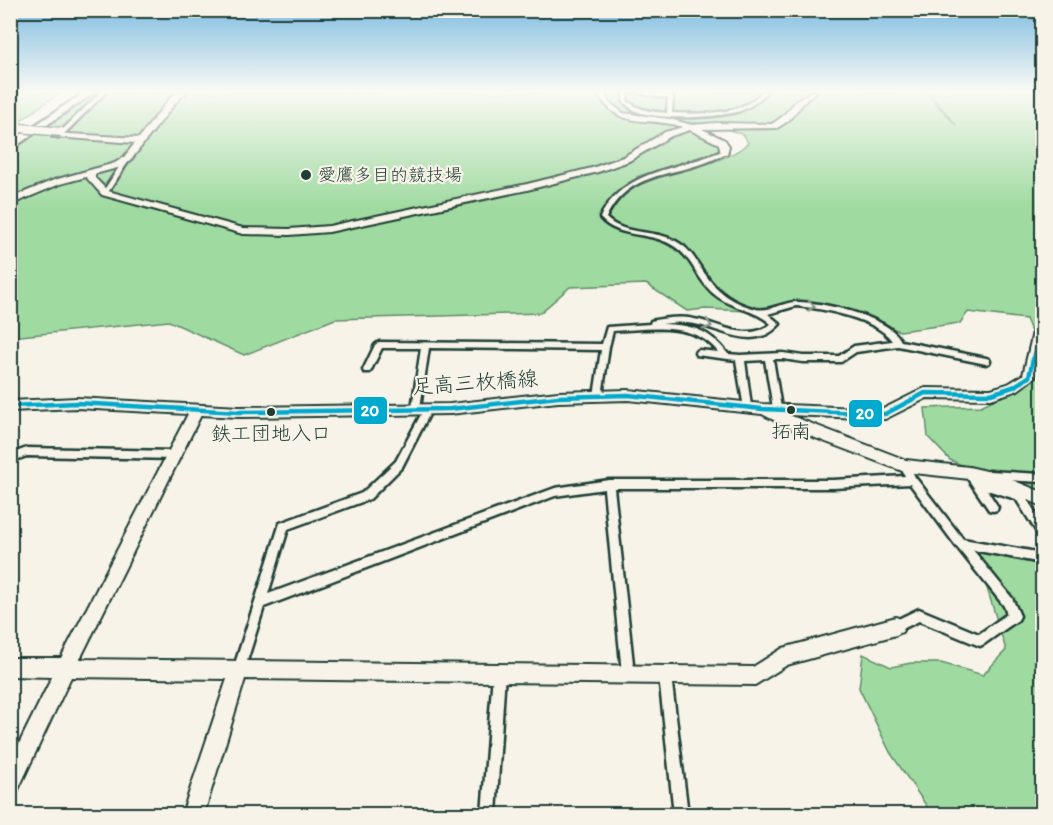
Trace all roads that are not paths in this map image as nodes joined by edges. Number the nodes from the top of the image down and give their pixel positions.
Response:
1 (25, 130) edge
2 (34, 130) edge
3 (63, 130) edge
4 (148, 130) edge
5 (682, 130) edge
6 (696, 130) edge
7 (59, 134) junction
8 (141, 139) junction
9 (10, 147) edge
10 (723, 152) joint
11 (127, 159) junction
12 (91, 174) junction
13 (105, 193) junction
14 (10, 202) edge
15 (754, 313) junction
16 (1042, 326) edge
17 (652, 327) junction
18 (898, 343) junction
19 (425, 345) junction
20 (605, 347) junction
21 (699, 353) dead end
22 (725, 356) junction
23 (740, 358) junction
24 (769, 358) junction
25 (986, 361) dead end
26 (367, 370) dead end
27 (598, 396) junction
28 (10, 406) edge
29 (747, 406) junction
30 (770, 408) junction
31 (422, 409) junction
32 (196, 411) junction
33 (175, 455) junction
34 (10, 458) edge
35 (905, 466) junction
36 (972, 478) junction
37 (1042, 478) edge
38 (912, 480) junction
39 (609, 484) junction
40 (1042, 499) edge
41 (993, 507) dead end
42 (1042, 531) edge
43 (960, 543) junction
44 (1042, 558) edge
45 (259, 603) junction
46 (896, 626) joint
47 (10, 667) edge
48 (66, 668) junction
49 (239, 670) junction
50 (499, 673) junction
51 (628, 673) junction
52 (665, 676) junction
53 (10, 785) edge
54 (193, 814) edge
55 (489, 814) edge
56 (681, 814) edge

1 - 7 street, bridge
2 - 9 highway
3 - 7 street
4 - 8 street
5 - 13 street
6 - 10 street
7 - 8 street
8 - 11 street
10 - 15 street
11 - 12 street
11 - 13 street
12 - 13 street
12 - 14 street
17 -> 15 street
15 -> 18 street
16 - 30 street
17 - 20 street
17 - 22 street
18 - 24 street
18 - 25 street
19 - 20 street
19 - 26 street
19 - 31 street
20 - 27 street
21 - 22 street
22 - 23 street
23 - 24 street
23 - 29 street
24 - 30 street
27 - 29 street, 足高三枚橋線
27 - 31 street, 足高三枚橋線
28 - 32 street, 足高三枚橋線
29 - 30 street, 足高三枚橋線
30 - 35 street
31 - 32 street, 足高三枚橋線
31 - 45 street
32 - 33 street
33 - 34 street
33 - 48 street
35 - 36 street
35 - 38 street
36 - 37 street
36 - 40 street
36 - 41 street
36 - 42 street
38 - 39 street
38 - 43 street
39 - 45 street
39 - 51 street
43 - 44 street
43 - 46 street
45 - 49 street
46 - 52 street
47 - 48 street
48 - 49 street
48 - 53 street
49 - 50 street
49 - 54 street
50 - 51 street
50 - 55 street
51 - 52 street
52 - 56 street

